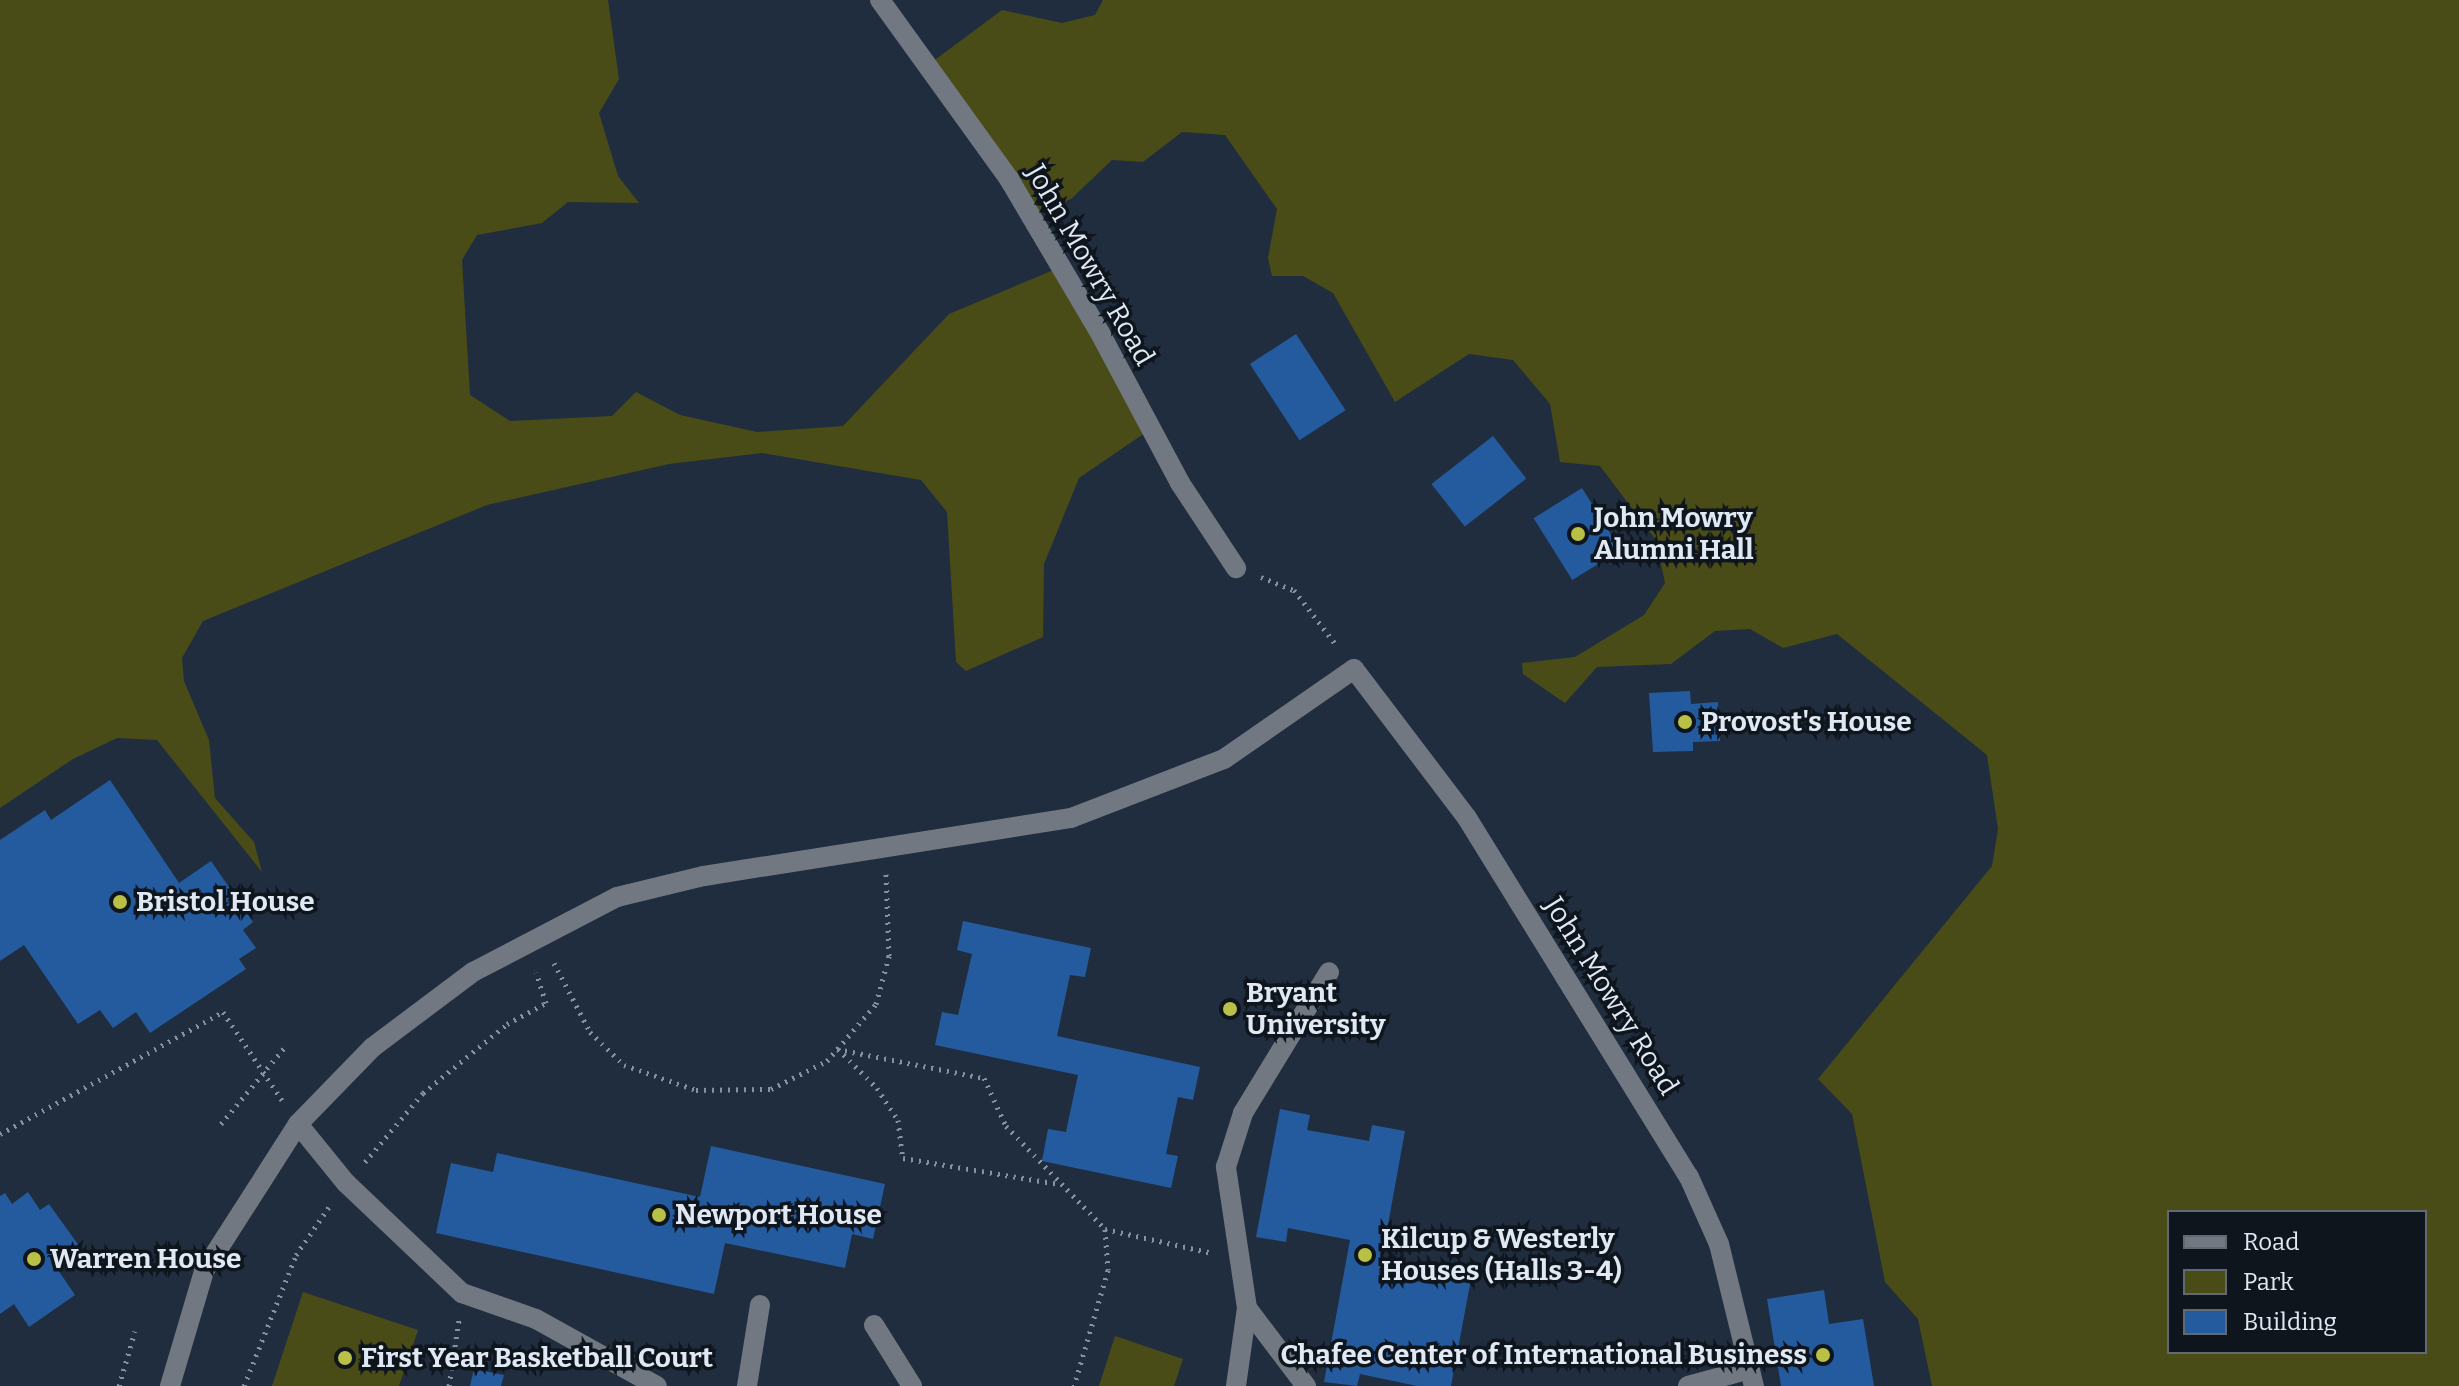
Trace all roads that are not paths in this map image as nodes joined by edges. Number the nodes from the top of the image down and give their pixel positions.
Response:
1 (880, 0) edge
2 (1236, 568) road end
3 (1329, 972) dead end
4 (298, 1124) junction
5 (760, 1305) dead end
6 (1247, 1308) junction
7 (874, 1325) dead end
8 (1752, 1377) edge
9 (170, 1386) edge
10 (657, 1386) edge
11 (747, 1386) edge
12 (912, 1386) edge
13 (1236, 1386) edge
14 (1306, 1386) edge
15 (1688, 1386) edge

1 - 2 street, John Mowry Road
3 - 6 street
4 - 8 street, John Mowry Road
4 - 9 street
4 - 10 street
5 - 11 street
6 - 13 street
6 - 14 street
7 - 12 street
8 - 15 street

